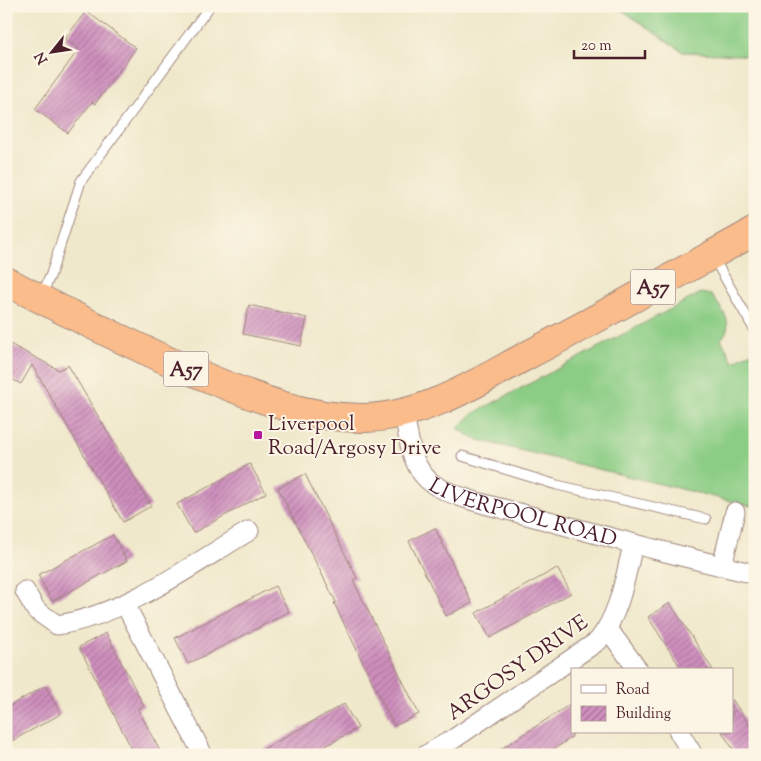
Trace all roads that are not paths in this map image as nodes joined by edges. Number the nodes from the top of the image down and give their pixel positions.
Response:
1 (210, 6) edge
2 (755, 231) edge
3 (711, 255) junction
4 (6, 281) edge
5 (40, 299) junction
6 (755, 330) edge
7 (404, 413) junction
8 (462, 456) dead end
9 (734, 512) dead end
10 (706, 519) dead end
11 (249, 531) dead end
12 (633, 544) junction
13 (722, 566) junction
14 (755, 574) edge
15 (25, 592) dead end
16 (125, 604) junction
17 (608, 629) junction
18 (637, 668) edge
19 (680, 734) edge
20 (203, 755) edge
21 (426, 755) edge
22 (693, 755) edge

1 - 5 lane
2 - 3 highway, A57
3 - 6 lane
3 - 7 highway, A57
4 - 5 highway, A57
5 - 7 highway, A57
7 - 12 street, LIVERPOOL ROAD
8 - 10 lane, LIVERPOOL ROAD
9 - 13 street
11 - 16 street
12 - 13 street, LIVERPOOL ROAD
12 - 17 street, ARGOSY DRIVE
13 - 14 street, LIVERPOOL ROAD
15 - 16 street
16 - 20 street
17 - 18 street
17 - 21 street, ARGOSY DRIVE
19 - 22 street

